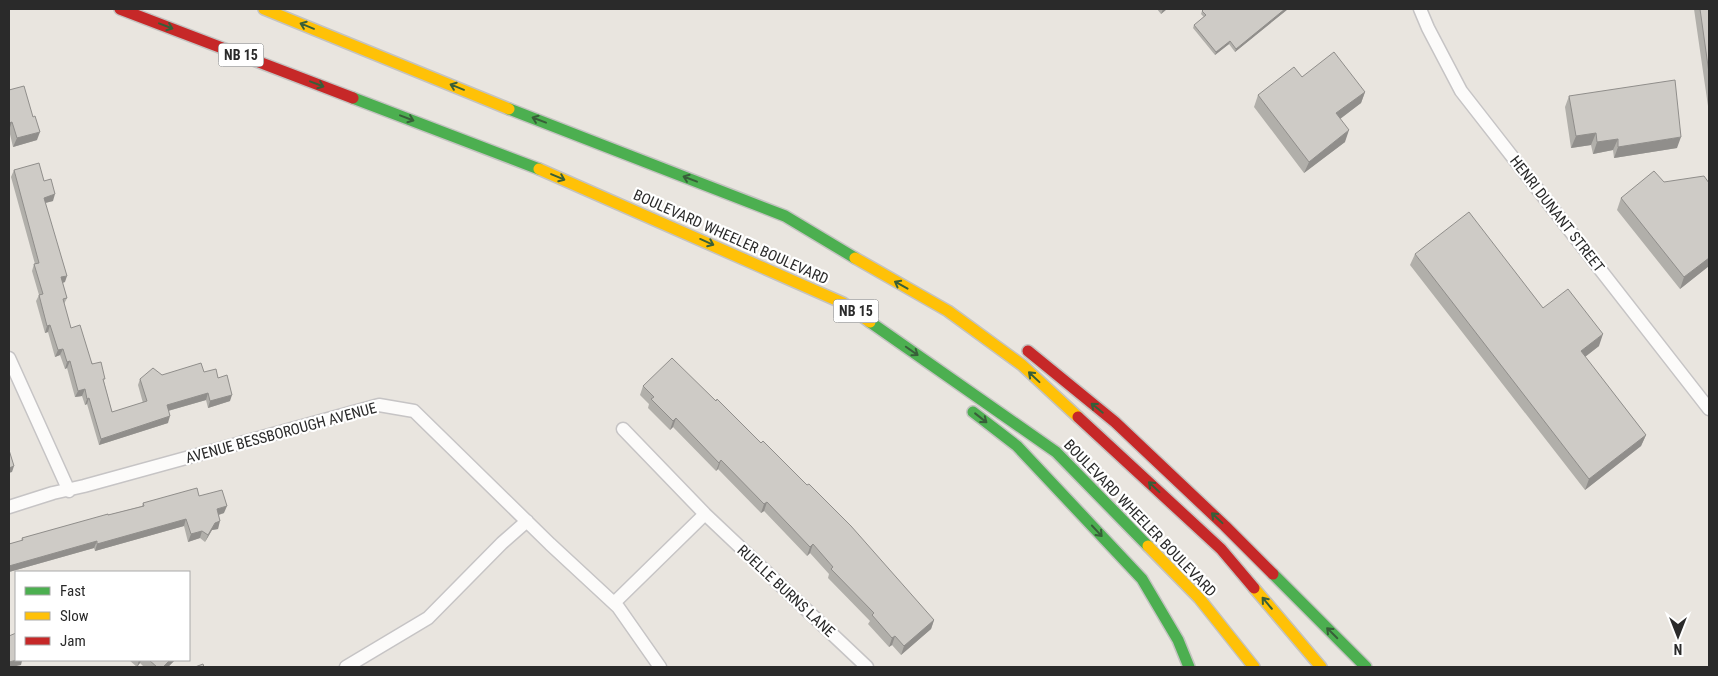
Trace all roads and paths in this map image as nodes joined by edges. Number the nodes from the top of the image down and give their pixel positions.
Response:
1 (120, 9) edge
2 (264, 9) edge
3 (1420, 9) edge
4 (785, 216) junction
5 (875, 256) dead end
6 (785, 277) junction
7 (1022, 347) dead end
8 (9, 358) edge
9 (923, 373) dead end
10 (962, 403) dead end
11 (1709, 409) edge
12 (623, 429) dead end
13 (69, 490) junction
14 (9, 507) edge
15 (705, 514) junction
16 (527, 521) junction
17 (614, 603) junction
18 (346, 667) edge
19 (660, 667) edge
20 (867, 667) edge
21 (1189, 667) edge
22 (1254, 667) edge
23 (1321, 667) edge
24 (1366, 667) edge

1 -> 6 highway, BOULEVARD WHEELER BOULEVARD / NB 15
4 -> 2 highway, BOULEVARD WHEELER BOULEVARD
3 - 11 street, HENRI DUNANT STREET
4 - 5 highway
23 -> 4 highway, BOULEVARD WHEELER BOULEVARD
6 - 9 highway
6 -> 22 highway, BOULEVARD WHEELER BOULEVARD / NB 15
24 -> 7 highway
8 - 13 street
10 -> 21 highway
12 - 15 street, RUELLE BURNS LANE
13 - 14 street, AVENUE BESSBOROUGH AVENUE
13 - 16 street, AVENUE BESSBOROUGH AVENUE
15 - 17 street
15 - 20 street, RUELLE BURNS LANE
16 - 17 street, AVENUE BESSBOROUGH AVENUE
16 - 18 street
17 - 19 street, AVENUE BESSBOROUGH AVENUE

